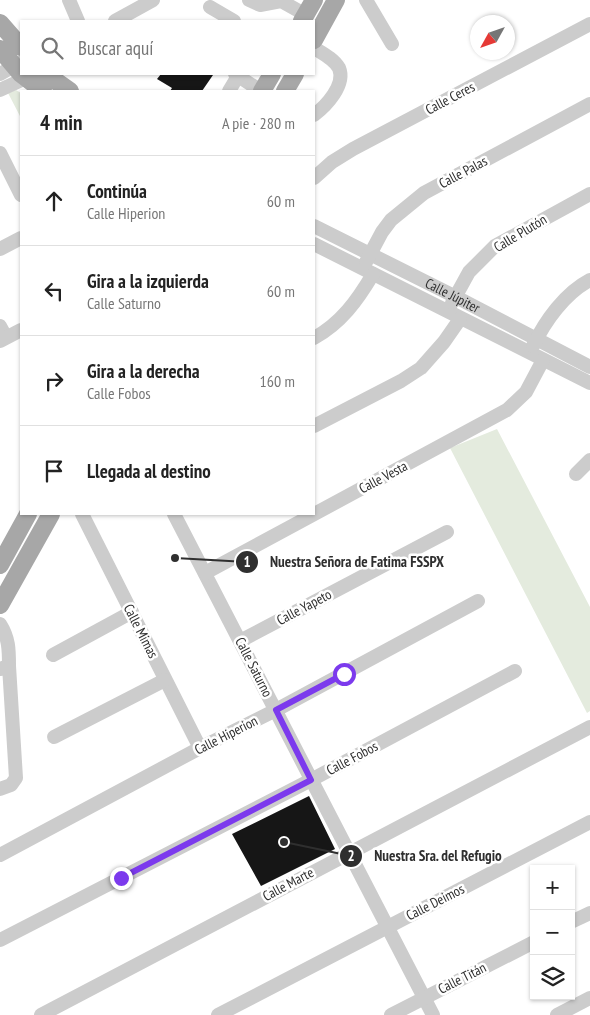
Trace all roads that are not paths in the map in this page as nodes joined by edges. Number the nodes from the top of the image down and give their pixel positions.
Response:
1 (69, 0) edge
2 (153, 0) edge
3 (249, 0) edge
4 (336, 0) edge
5 (366, 0) edge
6 (210, 7) dead end
7 (308, 12) edge
8 (78, 20) edge
9 (117, 20) edge
10 (232, 20) edge
11 (0, 23) edge
12 (590, 24) edge
13 (315, 38) edge
14 (392, 44) dead end
15 (20, 46) edge
16 (0, 49) edge
17 (315, 49) edge
18 (19, 71) edge
19 (24, 75) edge
20 (47, 75) edge
21 (69, 75) edge
22 (237, 75) edge
23 (271, 75) edge
24 (294, 75) edge
25 (0, 90) edge
26 (42, 90) edge
27 (70, 90) edge
28 (71, 90) edge
29 (230, 90) edge
30 (260, 90) edge
31 (262, 90) edge
32 (286, 90) edge
33 (590, 104) edge
34 (315, 114) edge
35 (0, 153) edge
36 (315, 177) edge
37 (20, 193) edge
38 (590, 194) edge
39 (315, 226) edge
40 (20, 238) edge
41 (315, 245) edge
42 (0, 248) edge
43 (370, 254) junction
44 (367, 272) junction
45 (590, 280) edge
46 (456, 296) junction
47 (453, 315) junction
48 (20, 330) edge
49 (2, 335) edge
50 (315, 337) edge
51 (536, 339) junction
52 (529, 353) junction
53 (543, 360) junction
54 (590, 367) edge
55 (590, 384) edge
56 (315, 425) edge
57 (590, 460) edge
58 (576, 474) dead end
59 (315, 514) edge
60 (27, 515) edge
61 (50, 515) edge
62 (83, 515) edge
63 (175, 515) edge
64 (314, 515) edge
65 (447, 532) dead end
66 (0, 564) edge
67 (205, 574) junction
68 (478, 601) dead end
69 (0, 605) edge
70 (132, 612) junction
71 (0, 624) edge
72 (240, 641) junction
73 (53, 655) dead end
74 (4, 668) edge
75 (515, 671) dead end
76 (165, 680) junction
77 (276, 710) junction
78 (590, 727) edge
79 (54, 738) dead end
80 (200, 748) junction
81 (311, 780) junction
82 (0, 789) edge
83 (590, 822) edge
84 (349, 853) junction
85 (0, 855) edge
86 (590, 913) edge
87 (575, 920) edge
88 (387, 927) junction
89 (0, 940) edge
90 (530, 944) edge
91 (424, 998) junction
92 (590, 998) edge
93 (41, 1015) edge
94 (218, 1015) edge
95 (391, 1015) edge
96 (433, 1015) edge
97 (557, 1015) edge

1 - 8 street
2 - 9 street
3 - 7 street
4 - 13 main road
5 - 14 street
6 - 10 street
11 - 15 main road
12 - 36 street, Calle Ceres
16 - 18 main road
17 - 34 street
18 - 25 street
19 - 26 main road
20 - 27 main road
21 - 28 main road
22 - 29 street
22 - 30 street
23 - 31 main road
24 - 32 main road
33 - 43 street, Calle Palas
35 - 37 street
38 - 46 street, Calle Plutón
39 - 43 street, Calle Júpiter
40 - 42 street
41 - 44 street, Calle Júpiter
43 - 44 street, Calle Palas
43 - 46 street, Calle Júpiter
44 - 47 street, Calle Júpiter
44 - 50 street, Calle Palas
45 - 51 street
46 - 47 street, Calle Plutón
46 - 51 street, Calle Júpiter
47 - 52 street, Calle Júpiter
47 - 56 street, Calle Plutón
48 - 49 street
51 - 52 street
51 - 54 street, Calle Júpiter
52 - 53 street, Calle Júpiter
53 - 55 street, Calle Júpiter
53 - 59 street, Calle Vesta
57 - 58 street
60 - 66 main road
61 - 69 main road
62 - 70 street, Calle Mimas
63 - 67 street, Calle Saturno
64 - 67 street, Calle Vesta
65 - 72 street, Calle Yapeto
67 - 72 street, Calle Saturno
68 - 77 street, Calle Hiperion
70 - 73 street
70 - 76 street, Calle Mimas
71 - 74 street
72 - 77 street, Calle Saturno
74 - 82 street
75 - 81 street, Calle Fobos
76 - 79 street
76 - 80 street, Calle Mimas
77 - 80 street, Calle Hiperion
77 - 81 street, Calle Saturno
78 - 84 street, Calle Marte
80 - 85 street, Calle Hiperion
81 - 84 street, Calle Saturno
81 - 89 street, Calle Fobos
83 - 88 street, Calle Deimos
84 - 88 street, Calle Saturno
84 - 93 street, Calle Marte
86 - 87 street
88 - 91 street, Calle Saturno
88 - 94 street
90 - 91 street, Calle Titán
91 - 95 street, Calle Titán
91 - 96 street, Calle Saturno
92 - 97 street

